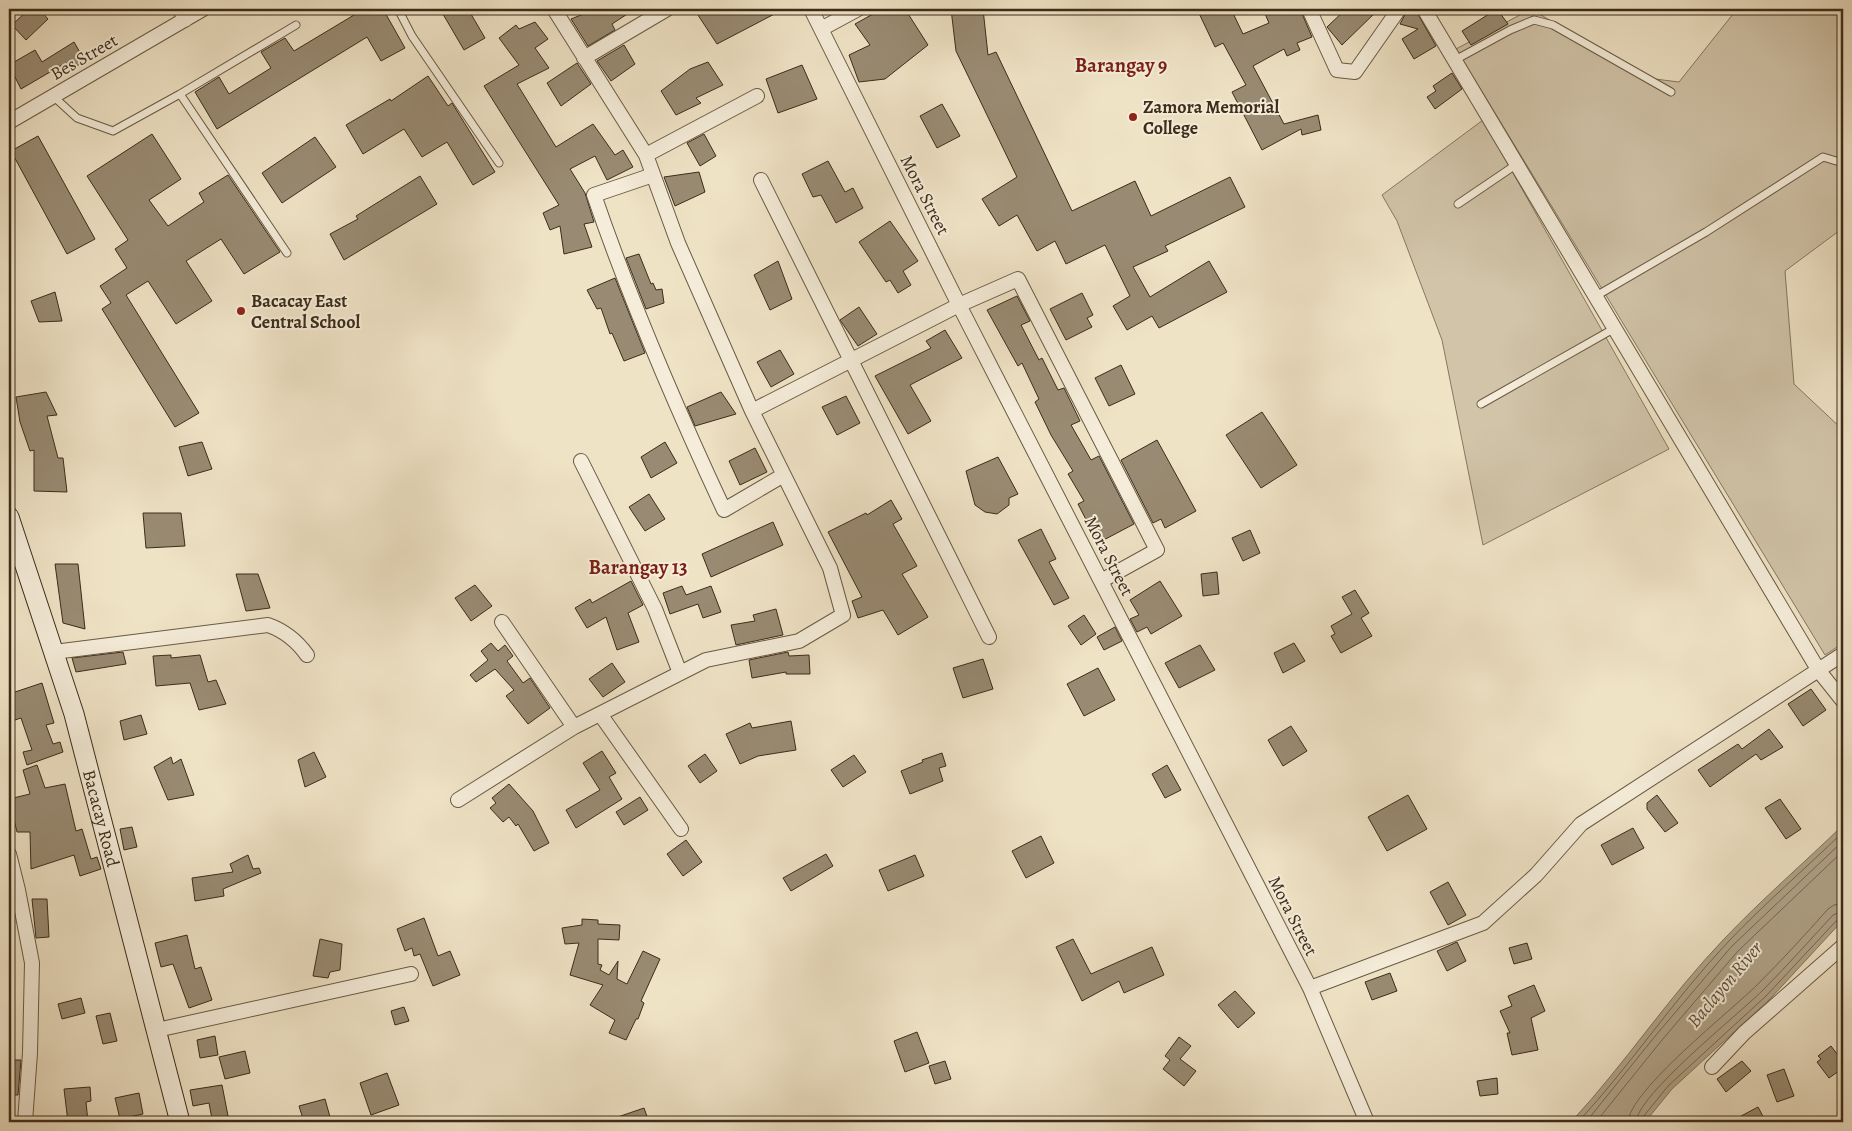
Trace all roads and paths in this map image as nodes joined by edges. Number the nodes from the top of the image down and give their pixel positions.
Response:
1 (203, 9) edge
2 (398, 9) edge
3 (554, 9) edge
4 (667, 9) edge
5 (811, 9) edge
6 (858, 9) edge
7 (1309, 9) edge
8 (1399, 9) edge
9 (1424, 9) edge
10 (183, 14) edge
11 (296, 25) dead end
12 (821, 29) junction
13 (584, 58) junction
14 (1455, 60) junction
15 (1671, 92) dead end
16 (180, 94) junction
17 (54, 96) junction
18 (756, 96) dead end
19 (9, 122) edge
20 (646, 155) junction
21 (499, 163) dead end
22 (1843, 163) edge
23 (1517, 164) junction
24 (653, 175) junction
25 (761, 180) dead end
26 (1458, 204) dead end
27 (287, 253) dead end
28 (1596, 296) junction
29 (959, 305) junction
30 (1615, 328) junction
31 (850, 359) junction
32 (1480, 404) dead end
33 (752, 411) junction
34 (581, 461) dead end
35 (782, 476) junction
36 (9, 517) edge
37 (1101, 581) junction
38 (502, 622) dead end
39 (989, 637) dead end
40 (54, 652) junction
41 (1843, 654) edge
42 (307, 655) dead end
43 (1819, 671) junction
44 (680, 673) junction
45 (1843, 701) edge
46 (600, 714) junction
47 (574, 726) junction
48 (458, 800) dead end
49 (681, 829) dead end
50 (9, 854) edge
51 (1843, 946) edge
52 (411, 974) dead end
53 (1310, 988) junction
54 (157, 1030) junction
55 (1712, 1067) dead end
56 (25, 1122) edge
57 (180, 1122) edge
58 (1367, 1122) edge

1 - 10 street, Bes Street
2 - 21 lane
3 - 13 street
4 - 13 street
5 - 12 street, Mora Street
6 - 12 street
7 - 8 street
9 - 14 street
10 - 17 street, Bes Street
11 - 16 lane
12 - 29 street, Mora Street
13 - 20 street
14 - 15 lane
14 - 23 street
16 - 17 lane
16 - 27 lane
17 - 19 street, Bes Street
18 - 20 street
20 - 24 street
22 - 28 lane
23 - 26 lane
23 - 28 street
24 - 33 street
24 - 35 street
25 - 31 street
28 - 30 street
29 - 31 street
29 - 37 street, Mora Street
29 - 37 street
30 - 32 lane
30 - 43 street
31 - 33 street
31 - 39 street
33 - 35 street
34 - 44 street
35 - 44 street
36 - 40 main road, Bacacay Road
37 - 53 street, Mora Street
38 - 47 street
40 - 42 street
40 - 54 main road, Bacacay Road
41 - 43 street
43 - 45 street
43 - 53 street
44 - 46 street
46 - 47 street
46 - 49 street
47 - 48 street
50 - 56 street
51 - 55 street
52 - 54 street
53 - 58 street, Mora Street
54 - 57 main road, Bacacay Road

